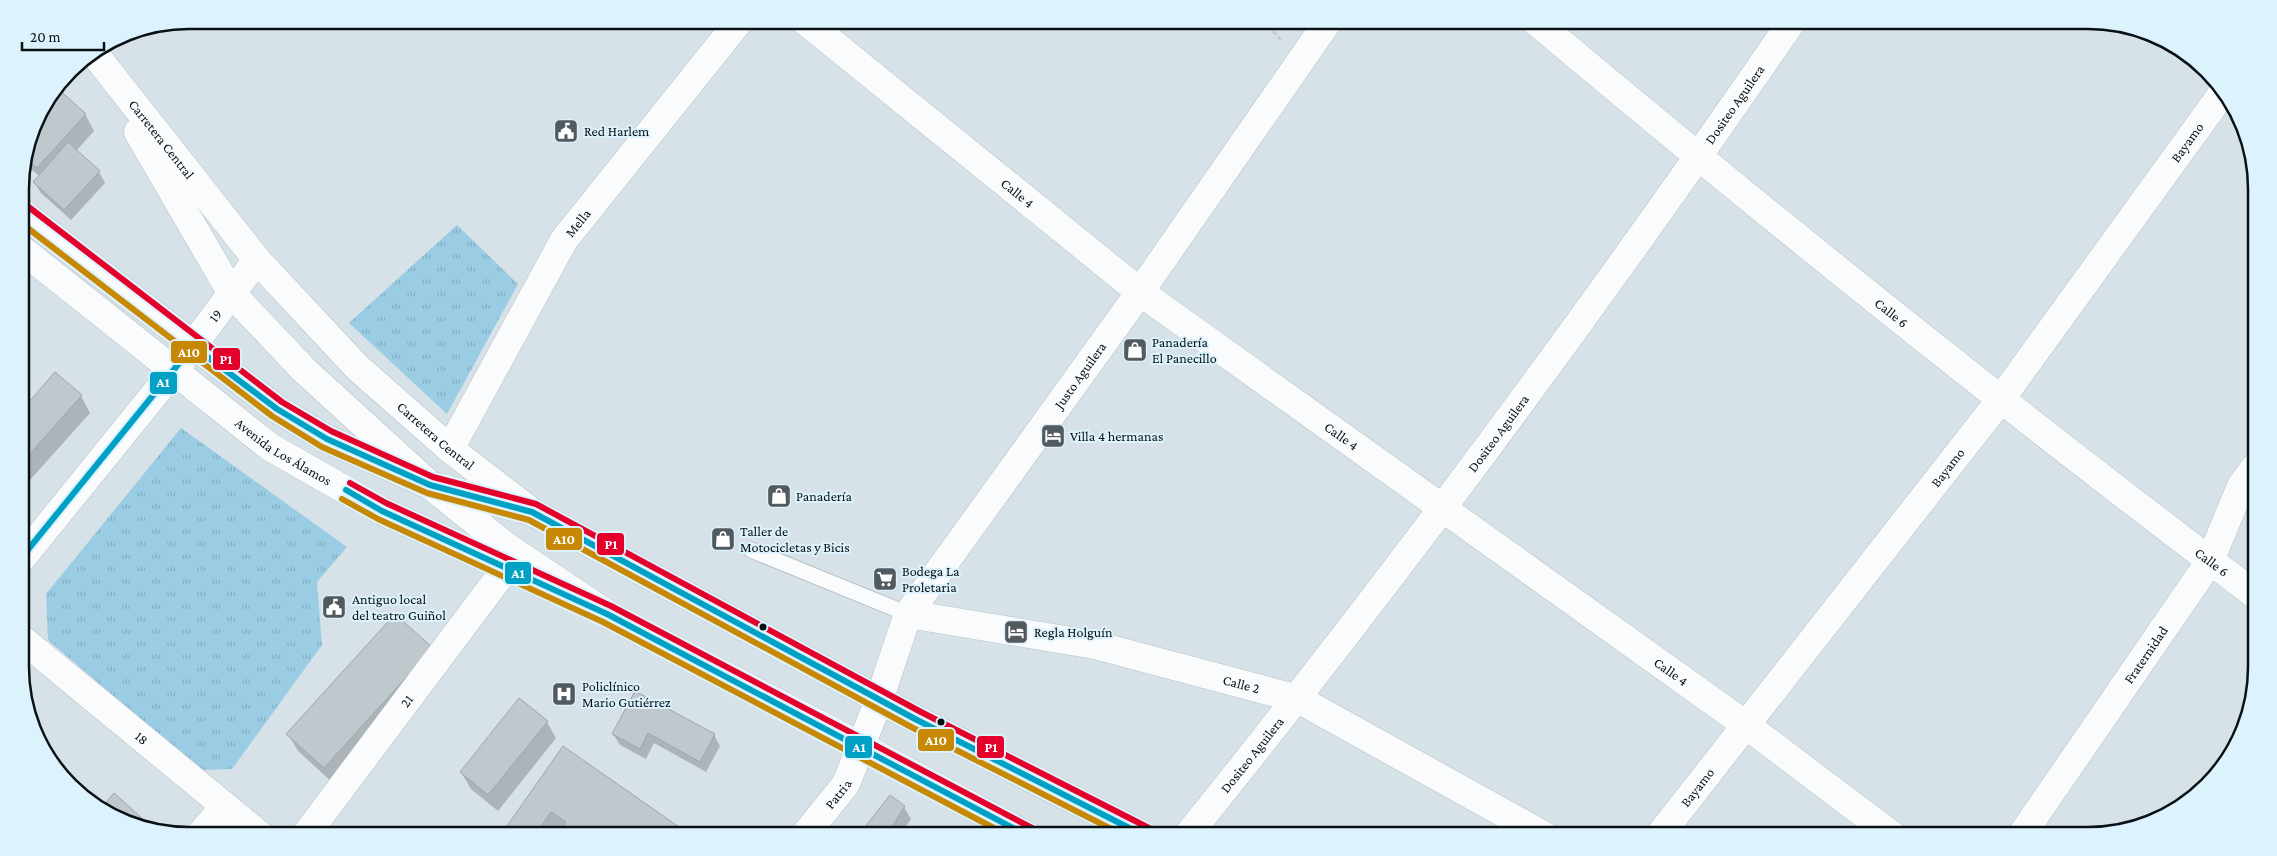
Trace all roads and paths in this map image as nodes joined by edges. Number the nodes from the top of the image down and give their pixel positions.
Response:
1 (733, 29) edge
2 (815, 29) edge
3 (1323, 29) edge
4 (1545, 29) edge
5 (1788, 29) edge
6 (97, 58) edge
7 (96, 59) edge
8 (2219, 98) edge
9 (1698, 158) junction
10 (29, 218) edge
11 (29, 255) edge
12 (257, 260) junction
13 (1140, 292) junction
14 (232, 294) junction
15 (193, 346) junction
16 (175, 369) junction
17 (2001, 400) junction
18 (450, 449) junction
19 (2248, 477) edge
20 (430, 485) junction
21 (1444, 507) junction
22 (532, 512) junction
23 (29, 549) edge
24 (751, 550) dead end
25 (2210, 561) junction
26 (507, 567) junction
27 (2248, 589) edge
28 (607, 614) junction
29 (908, 614) junction
30 (29, 645) edge
31 (1298, 699) junction
32 (879, 700) junction
33 (1746, 725) junction
34 (862, 746) junction
35 (225, 806) junction
36 (207, 827) edge
37 (250, 827) edge
38 (312, 827) edge
39 (811, 827) edge
40 (1011, 827) edge
41 (1127, 827) edge
42 (1194, 827) edge
43 (1529, 827) edge
44 (1666, 827) edge
45 (1881, 827) edge
46 (2028, 827) edge

1 - 18 street, Mella
2 - 13 street, Calle 4
3 - 13 street, Justo Aguilera
4 - 9 street, Calle 6
5 - 9 street, Dositeo Aguilera
6 - 12 street, Carretera Central
7 - 14 street, Carretera Central
8 - 17 street, Bayamo
9 - 17 street, Calle 6
9 - 21 street, Dositeo Aguilera
10 - 15 street
11 - 16 street, Avenida Los Álamos
12 - 14 street, 19
12 - 18 street, Carretera Central
13 - 21 street, Calle 4
13 - 29 street, Justo Aguilera
14 - 15 street, 19
14 - 20 street, Carretera Central
15 - 16 street, 19
15 - 20 street
16 - 23 street, 19
16 - 26 street, Avenida Los Álamos
17 - 25 street, Calle 6
17 - 33 street, Bayamo
18 - 22 street, Carretera Central
19 - 25 street, Fraternidad
20 - 22 street
20 - 28 street, Carretera Central
21 - 31 street, Dositeo Aguilera
21 - 33 street, Calle 4
22 - 32 street, Carretera Central
24 - 29 lane
25 - 27 street, Calle 6
25 - 46 street, Fraternidad
26 - 28 street, Avenida Los Álamos
26 - 38 street, 21
28 - 34 street, Carretera Central
29 - 31 street, Calle 2
29 - 32 street, Justo Aguilera
30 - 35 street, 18
31 - 42 street, Dositeo Aguilera
31 - 43 street, Calle 2
32 - 34 street, Justo Aguilera
32 - 41 street, Carretera Central
33 - 44 street, Bayamo
33 - 45 street, Calle 4
34 - 39 street, Patria
34 - 40 street, Carretera Central
35 - 36 street
35 - 37 street, 18

